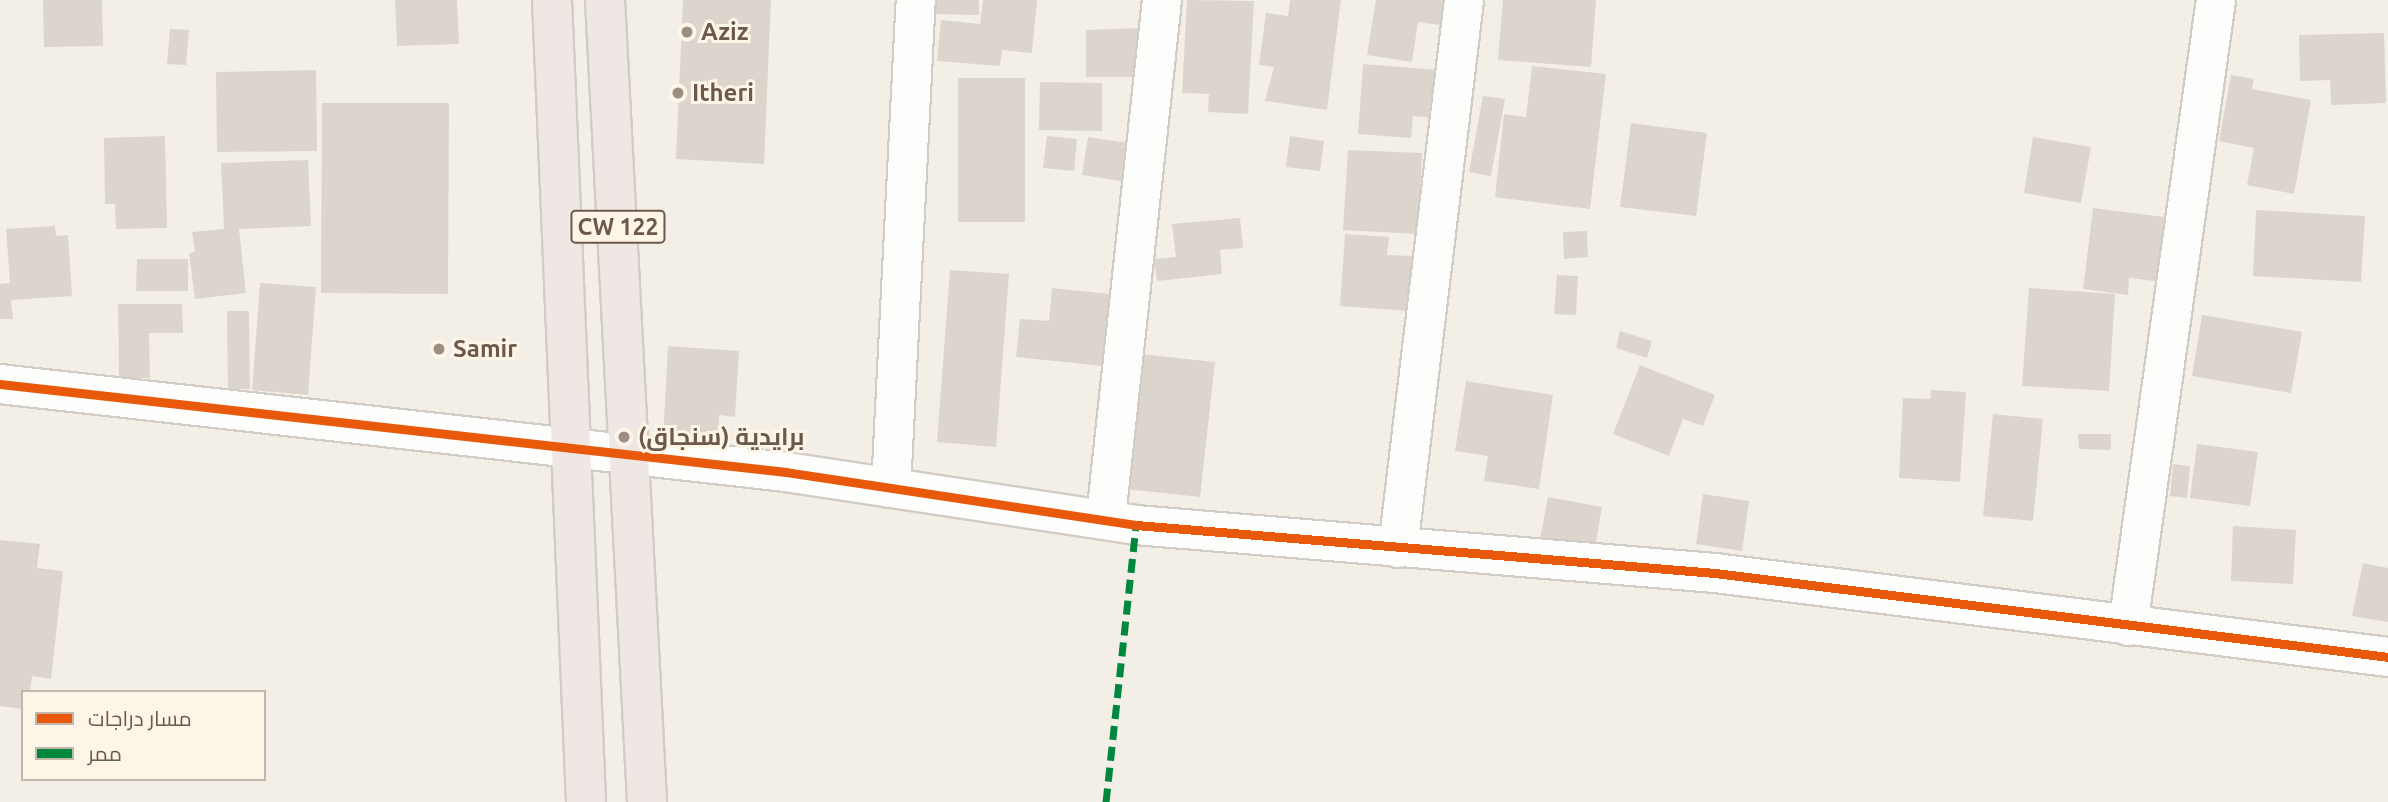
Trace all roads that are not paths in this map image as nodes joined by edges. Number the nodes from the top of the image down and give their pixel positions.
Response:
1 (552, 0) edge
2 (605, 0) edge
3 (916, 0) edge
4 (1163, 0) edge
5 (1464, 0) edge
6 (2216, 0) edge
7 (0, 384) edge
8 (568, 451) junction
9 (630, 454) junction
10 (891, 488) junction
11 (1105, 517) junction
12 (1398, 548) junction
13 (2128, 626) junction
14 (2388, 657) edge
15 (586, 802) edge
16 (647, 802) edge

1 - 8 highway
2 - 9 highway, CW 122
3 - 10 street
4 - 11 street
5 - 12 street
6 - 13 street
7 - 8 street
8 - 9 street
8 - 15 highway
9 - 10 street
9 - 16 highway
10 - 11 street
11 - 12 street
12 - 13 street
13 - 14 street

